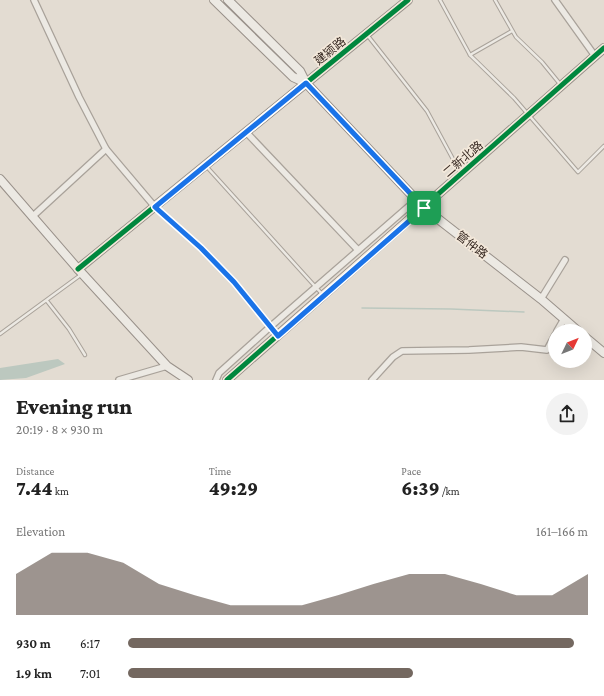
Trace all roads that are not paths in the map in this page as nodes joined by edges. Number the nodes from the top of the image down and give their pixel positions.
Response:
1 (34, 0) edge
2 (214, 0) edge
3 (228, 0) edge
4 (408, 0) edge
5 (440, 0) edge
6 (495, 0) edge
7 (555, 0) edge
8 (512, 31) junction
9 (367, 34) junction
10 (604, 48) edge
11 (470, 55) junction
12 (595, 56) junction
13 (306, 83) junction
14 (562, 86) junction
15 (528, 115) junction
16 (246, 132) junction
17 (604, 146) edge
18 (106, 149) junction
19 (206, 165) junction
20 (464, 172) junction
21 (0, 179) edge
22 (416, 200) junction
23 (155, 207) junction
24 (424, 208) junction
25 (32, 217) junction
26 (358, 250) junction
27 (565, 260) dead end
28 (80, 272) junction
29 (316, 287) junction
30 (324, 295) junction
31 (541, 299) junction
32 (47, 300) junction
33 (564, 319) junction
34 (561, 324) edge
35 (570, 324) edge
36 (270, 327) junction
37 (0, 334) edge
38 (278, 336) junction
39 (592, 343) edge
40 (548, 348) edge
41 (604, 353) edge
42 (85, 356) dead end
43 (167, 366) junction
44 (119, 380) edge
45 (188, 380) edge
46 (216, 380) edge
47 (227, 380) edge
48 (372, 380) edge

1 - 18 street
2 - 13 street, 管仲路
3 - 13 street, 管仲路
4 - 9 street, 建颍路
5 - 11 lane
6 - 8 lane
7 - 12 street
8 - 11 lane
8 - 14 lane
9 - 13 street, 建颍路
9 - 20 lane
10 - 12 street, 二新北路
11 - 15 lane
12 - 14 street, 二新北路
13 - 16 street, 建颍路
13 - 22 street, 管仲路
14 - 15 street, 二新北路
15 - 17 lane
15 - 20 street, 二新北路
16 - 19 street, 建颍路
16 - 26 street
18 - 23 street
18 - 25 street
19 - 23 street, 建颍路
19 - 29 lane
20 - 24 street, 二新北路
21 - 25 street
22 - 24 street, 管仲路
22 - 26 street
23 - 28 street, 建颍路
23 - 36 lane
24 - 30 street, 二新北路
24 - 31 street, 管仲路
25 - 28 street
26 - 29 street
27 - 31 street
28 - 32 lane
28 - 43 street
29 - 30 lane
29 - 36 street
30 - 38 street, 二新北路
31 - 33 street, 管仲路
32 - 37 lane
32 - 42 lane
33 - 34 street
33 - 35 street, 管仲路
36 - 38 lane
36 - 46 street
38 - 47 street, 二新北路
39 - 41 street
40 - 48 street
43 - 44 street
43 - 45 street

